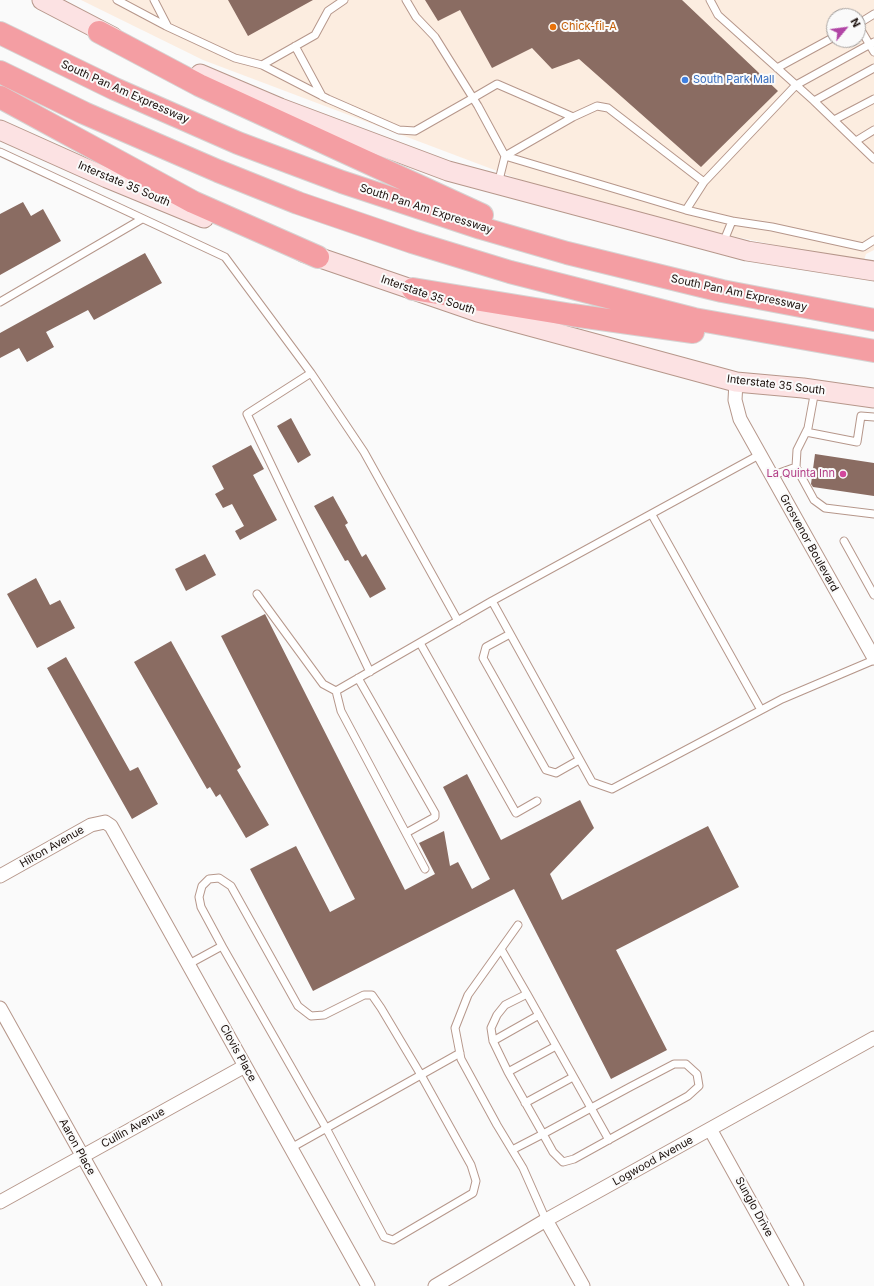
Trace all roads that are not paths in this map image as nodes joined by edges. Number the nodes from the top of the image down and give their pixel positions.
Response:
1 (42, 0) edge
2 (117, 0) edge
3 (154, 0) edge
4 (344, 0) edge
5 (406, 0) edge
6 (710, 0) edge
7 (168, 27) junction
8 (99, 32) junction
9 (0, 33) edge
10 (866, 35) edge
11 (826, 41) edge
12 (872, 43) edge
13 (295, 46) junction
14 (874, 52) edge
15 (262, 65) junction
16 (777, 68) junction
17 (874, 68) edge
18 (0, 72) edge
19 (796, 85) junction
20 (322, 96) junction
21 (0, 97) edge
22 (473, 98) junction
23 (874, 99) edge
24 (814, 101) junction
25 (573, 117) junction
26 (834, 120) junction
27 (0, 130) edge
28 (874, 130) edge
29 (856, 141) junction
30 (0, 152) edge
31 (505, 156) junction
32 (874, 158) edge
33 (704, 182) junction
34 (498, 185) junction
35 (686, 210) junction
36 (142, 218) junction
37 (732, 221) junction
38 (874, 240) edge
39 (722, 245) junction
40 (567, 253) junction
41 (318, 257) junction
42 (874, 272) edge
43 (414, 289) junction
44 (0, 302) edge
45 (874, 320) edge
46 (874, 351) edge
47 (874, 357) edge
48 (310, 373) junction
49 (736, 382) junction
50 (816, 389) junction
51 (874, 398) edge
52 (874, 417) edge
53 (806, 432) junction
54 (759, 455) junction
55 (796, 467) junction
56 (772, 476) junction
57 (874, 514) edge
58 (652, 515) junction
59 (844, 540) dead end
60 (257, 594) dead end
61 (874, 595) edge
62 (492, 602) junction
63 (458, 621) junction
64 (510, 634) junction
65 (420, 643) junction
66 (874, 659) edge
67 (370, 672) junction
68 (358, 678) junction
69 (336, 691) junction
70 (761, 710) junction
71 (580, 760) junction
72 (537, 801) dead end
73 (105, 822) joint
74 (406, 833) junction
75 (425, 869) dead end
76 (0, 876) edge
77 (518, 925) dead end
78 (222, 946) junction
79 (501, 949) junction
80 (189, 964) junction
81 (527, 994) junction
82 (0, 1008) edge
83 (539, 1016) junction
84 (874, 1039) edge
85 (493, 1041) junction
86 (556, 1046) junction
87 (460, 1053) junction
88 (245, 1066) junction
89 (508, 1072) junction
90 (421, 1075) junction
91 (573, 1077) junction
92 (525, 1103) junction
93 (591, 1108) junction
94 (326, 1128) junction
95 (710, 1129) junction
96 (543, 1134) junction
97 (609, 1140) junction
98 (291, 1148) junction
99 (512, 1150) junction
100 (82, 1156) junction
101 (0, 1202) edge
102 (546, 1220) junction
103 (155, 1286) edge
104 (368, 1286) edge
105 (435, 1286) edge
106 (583, 1286) edge
107 (797, 1286) edge

1 - 8 main road
2 - 7 lane
3 - 7 lane
4 - 13 lane
5 - 22 lane
6 - 16 lane
7 - 15 lane
8 - 34 main road
8 - 40 highway
9 - 40 highway, South Pan Am Expressway
10 - 12 lane
11 - 16 lane
12 - 14 lane
12 - 19 lane
13 - 15 lane
13 - 20 lane
15 - 20 lane
16 - 19 lane
17 - 24 lane
18 - 46 highway
19 - 24 lane
19 - 33 lane
20 - 22 lane
21 - 41 highway
22 - 25 lane
22 - 31 lane
23 - 26 lane
24 - 26 lane
25 - 31 lane
25 - 33 lane
26 - 29 lane
27 - 41 main road, Interstate 35 South
28 - 29 lane
29 - 32 lane
30 - 36 lane
31 - 34 lane
31 - 35 lane
33 - 35 lane
34 - 39 main road
35 - 37 lane
36 - 44 lane
36 - 48 lane
37 - 38 lane
37 - 39 lane
39 - 42 main road
40 - 45 highway, South Pan Am Expressway
41 - 43 main road, Interstate 35 South
43 - 47 highway
43 - 49 main road, Interstate 35 South
48 - 63 lane
48 - 67 lane
49 - 50 main road, Interstate 35 South
49 - 54 street, Grosvenor Boulevard
50 - 51 main road, Interstate 35 South
50 - 53 lane
52 - 53 lane
53 - 55 lane
54 - 56 street, Grosvenor Boulevard
54 - 58 lane
55 - 56 lane
55 - 57 lane
56 - 66 street, Grosvenor Boulevard
58 - 62 lane
58 - 70 lane
59 - 61 lane
60 - 69 lane
62 - 63 lane
62 - 64 lane
63 - 65 lane
64 - 71 lane
64 - 71 lane
65 - 67 lane
65 - 72 lane
66 - 70 lane
67 - 68 lane
68 - 69 lane
68 - 74 lane
69 - 74 lane
70 - 71 lane
73 - 76 street, Hilton Avenue
73 - 80 street, Clovis Place
74 - 75 lane
77 - 79 lane
78 - 80 lane
78 - 90 lane
78 - 94 lane
79 - 81 lane
79 - 87 lane
80 - 88 street, Clovis Place
81 - 83 lane
81 - 85 lane
82 - 100 street, Aaron Place
83 - 85 lane
83 - 86 lane
84 - 95 street, Logwood Avenue
85 - 89 lane
86 - 89 lane
86 - 91 lane
87 - 90 lane
87 - 99 lane
88 - 98 street, Clovis Place
88 - 100 street, Cullin Avenue
89 - 92 lane
90 - 94 lane
90 - 94 lane
91 - 92 lane
91 - 93 lane
92 - 96 lane
93 - 96 lane
93 - 97 lane
93 - 97 lane
94 - 98 lane
95 - 102 street, Logwood Avenue
95 - 107 street, Sunglo Drive
96 - 97 lane
96 - 99 lane
98 - 104 street, Clovis Place
99 - 102 lane
100 - 101 street, Cullin Avenue
100 - 103 street, Aaron Place
102 - 105 street, Logwood Avenue
102 - 106 street

